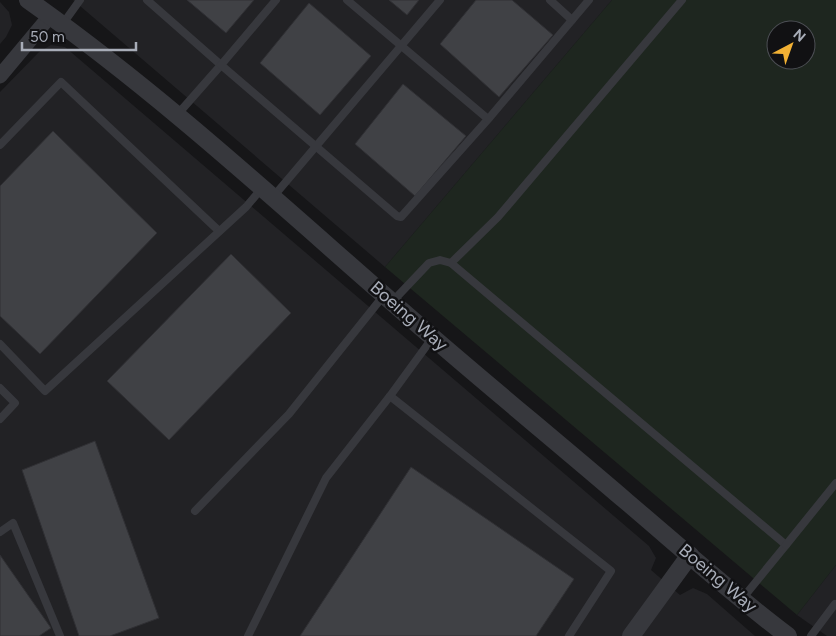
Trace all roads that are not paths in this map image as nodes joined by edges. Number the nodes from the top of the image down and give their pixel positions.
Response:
1 (28, 0) edge
2 (80, 0) edge
3 (147, 0) edge
4 (276, 0) edge
5 (347, 0) edge
6 (440, 0) edge
7 (550, 0) edge
8 (589, 0) edge
9 (682, 0) edge
10 (56, 20) junction
11 (572, 20) junction
12 (401, 46) junction
13 (221, 65) junction
14 (0, 76) edge
15 (177, 115) junction
16 (488, 119) junction
17 (0, 145) edge
18 (316, 146) junction
19 (268, 192) junction
20 (220, 231) junction
21 (451, 263) junction
22 (388, 298) junction
23 (433, 337) junction
24 (0, 344) edge
25 (0, 388) edge
26 (390, 396) junction
27 (0, 419) edge
28 (836, 483) edge
29 (195, 511) dead end
30 (0, 532) edge
31 (786, 546) junction
32 (690, 555) junction
33 (742, 599) junction
34 (836, 603) edge
35 (60, 636) edge
36 (248, 636) edge
37 (569, 636) edge
38 (631, 636) edge
39 (788, 636) edge
40 (811, 636) edge

1 - 10 street, Boeing Way
2 - 10 lane
3 - 13 lane
4 - 13 lane
5 - 12 lane
6 - 12 lane
7 - 11 lane
8 - 11 lane
9 - 21 lane
10 - 14 street
10 - 15 street, Boeing Way
11 - 16 lane
12 - 16 lane
12 - 18 lane
13 - 15 lane
13 - 18 lane
15 - 19 street, Boeing Way
16 - 18 lane
17 - 20 lane
18 - 19 lane
19 - 20 lane
19 - 22 street, Boeing Way
20 - 24 lane
21 - 22 lane
21 - 31 lane
22 - 23 street, Boeing Way
22 - 29 lane
23 - 26 lane
23 - 32 street, Boeing Way
25 - 27 lane
26 - 36 lane
26 - 37 lane
28 - 31 lane
30 - 35 lane
31 - 33 lane
32 - 33 street, Boeing Way
32 - 38 street
33 - 39 street, Boeing Way
34 - 40 lane

